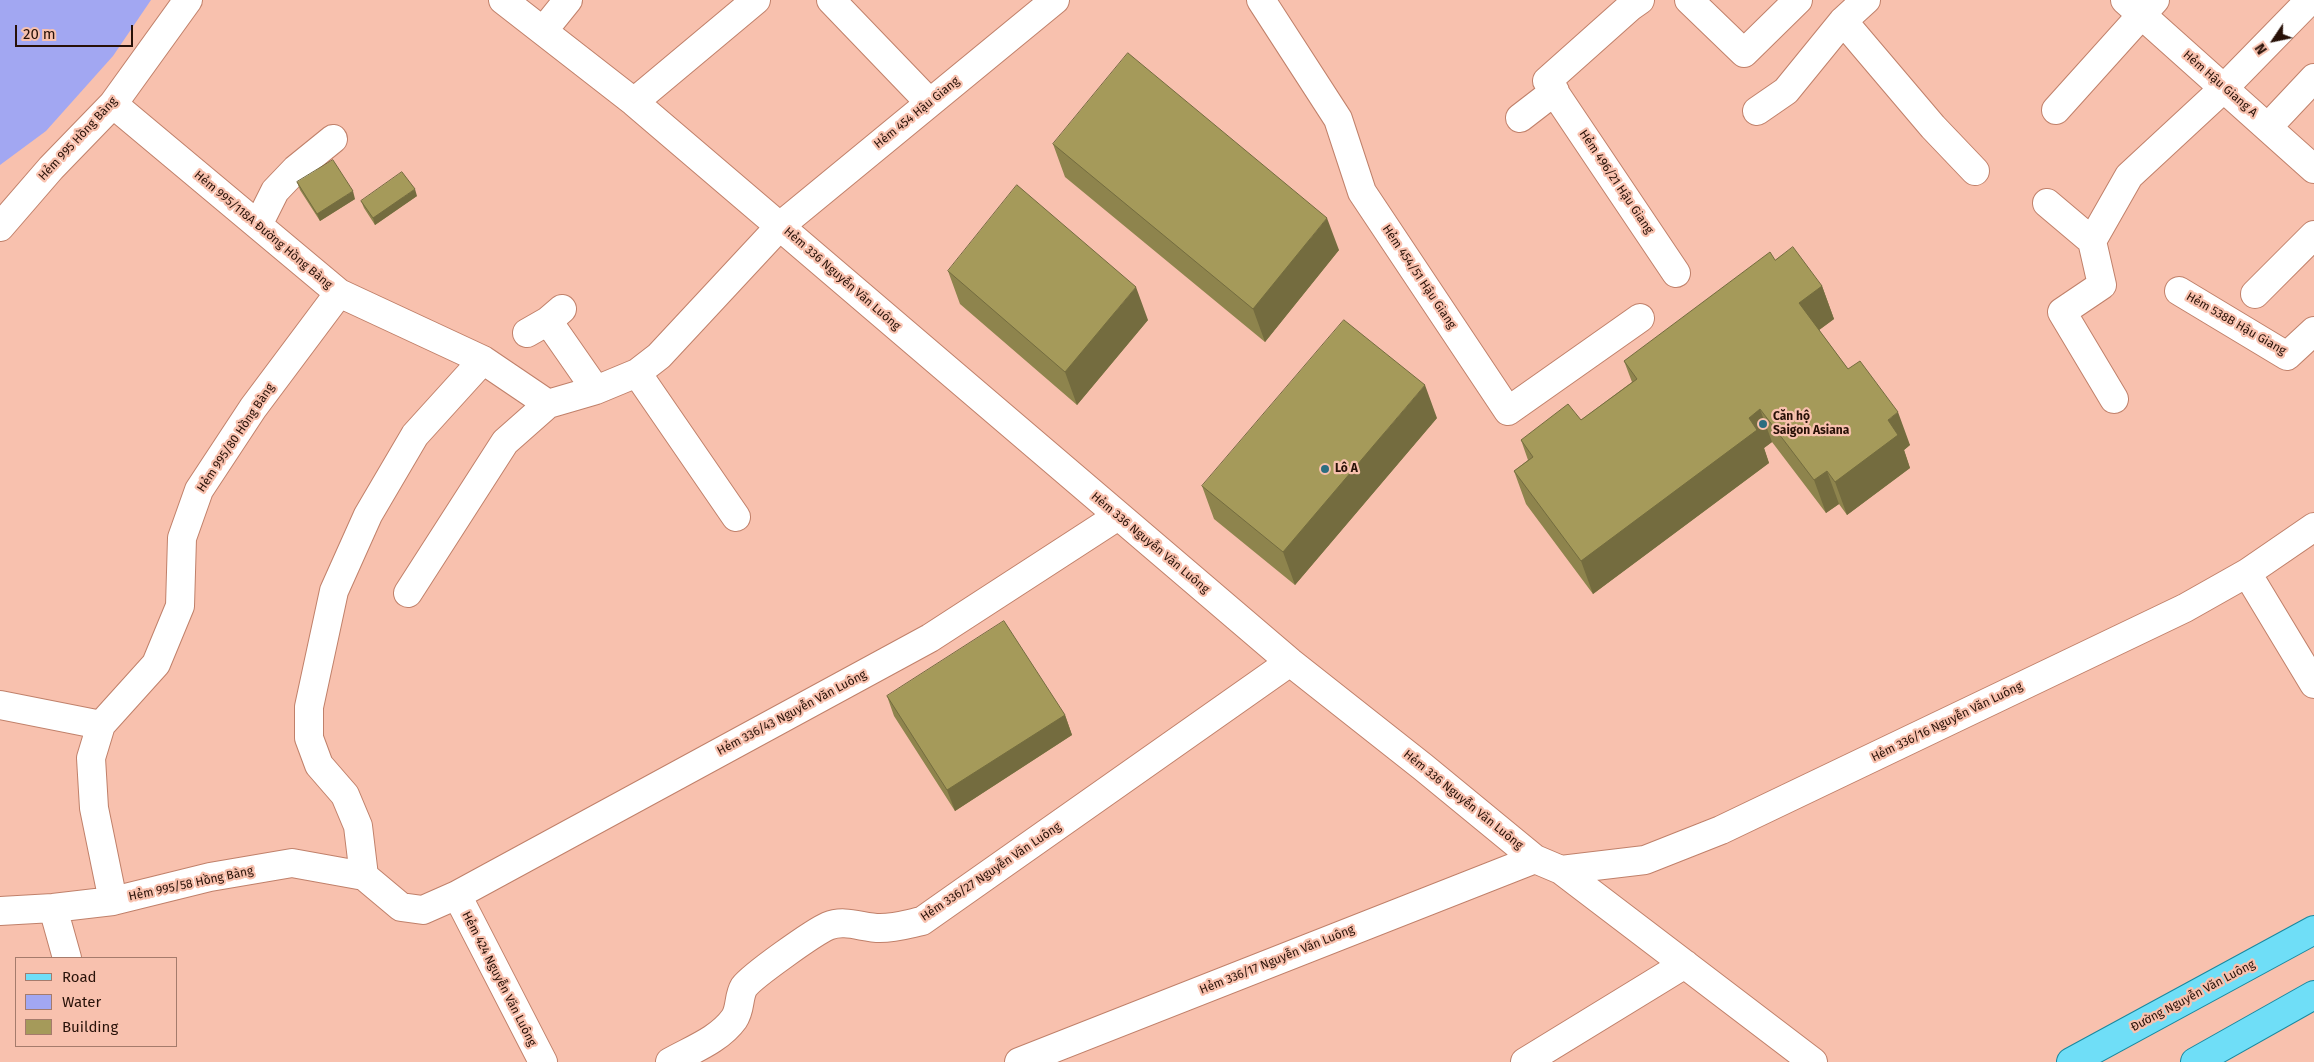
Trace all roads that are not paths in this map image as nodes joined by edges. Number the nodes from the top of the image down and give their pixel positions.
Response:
1 (188, 0) edge
2 (504, 0) edge
3 (568, 0) edge
4 (756, 0) edge
5 (831, 0) edge
6 (1055, 0) edge
7 (1260, 0) edge
8 (1689, 0) edge
9 (1798, 0) edge
10 (1866, 0) edge
11 (2310, 0) edge
12 (1631, 2) edge
13 (2141, 5) edge
14 (1843, 21) junction
15 (543, 31) junction
16 (2314, 78) edge
17 (2224, 88) junction
18 (1555, 91) junction
19 (634, 102) junction
20 (929, 102) junction
21 (112, 104) junction
22 (2056, 110) dead end
23 (1757, 111) dead end
24 (1520, 118) dead end
25 (2268, 127) junction
26 (333, 139) dead end
27 (2314, 169) edge
28 (1975, 171) dead end
29 (2047, 203) dead end
30 (258, 225) junction
31 (780, 226) junction
32 (0, 227) edge
33 (2314, 235) edge
34 (2092, 240) junction
35 (1676, 273) dead end
36 (2179, 291) dead end
37 (339, 293) junction
38 (2255, 294) dead end
39 (1640, 318) dead end
40 (546, 321) dead end
41 (2314, 331) edge
42 (482, 360) junction
43 (637, 373) junction
44 (596, 390) junction
45 (2114, 399) dead end
46 (548, 404) junction
47 (1118, 516) junction
48 (736, 517) dead end
49 (2314, 527) edge
50 (2247, 573) junction
51 (408, 593) dead end
52 (1290, 662) junction
53 (2314, 684) edge
54 (0, 705) edge
55 (101, 725) junction
56 (1535, 858) junction
57 (1561, 870) junction
58 (364, 876) junction
59 (456, 895) junction
60 (113, 901) junction
61 (53, 908) junction
62 (0, 911) edge
63 (2314, 930) edge
64 (67, 957) edge
65 (1685, 964) junction
66 (2314, 995) edge
67 (543, 1062) edge
68 (670, 1062) edge
69 (1019, 1062) edge
70 (1525, 1062) edge
71 (1814, 1062) edge
72 (2071, 1062) edge
73 (2195, 1062) edge

1 - 21 street, Hẻm 995 Hồng Bàng
2 - 15 street, Hẻm 336 Nguyễn Văn Luông
3 - 15 street
4 - 19 street
5 - 20 street
6 - 20 street, Hẻm 454 Hậu Giang
7 - 39 street, Hẻm 454/51 Hậu Giang
8 - 9 street
10 - 14 street
11 - 17 street
12 - 18 street
13 - 17 street, Hẻm Hậu Giang A
13 - 22 street
14 - 23 street
14 - 28 street
15 - 19 street, Hẻm 336 Nguyễn Văn Luông
16 - 25 street
17 - 25 street, Hẻm Hậu Giang A
17 - 34 street
18 - 24 street
18 - 35 street, Hẻm 496/21 Hậu Giang
19 - 31 street, Hẻm 336 Nguyễn Văn Luông
20 - 31 street, Hẻm 454 Hậu Giang
21 - 30 street, Hẻm 995/118A Đường Hồng Bàng
21 - 32 street, Hẻm 995 Hồng Bàng
25 - 27 street, Hẻm Hậu Giang A
26 - 30 street
29 - 34 street
30 - 37 street, Hẻm 995/118A Đường Hồng Bàng
31 - 43 street, Hẻm 454 Hậu Giang
31 - 47 street, Hẻm 336 Nguyễn Văn Luông
33 - 38 street
34 - 45 street
36 - 41 street, Hẻm 538B Hậu Giang
37 - 42 street, Hẻm 995/118A Đường Hồng Bàng
37 - 55 street, Hẻm 995/80 Hồng Bàng
40 - 44 street
42 - 46 street, Hẻm 995/118A Đường Hồng Bàng
42 - 58 street
43 - 44 street, Hẻm 454 Hậu Giang
43 - 48 street
44 - 46 street, Hẻm 454 Hậu Giang
46 - 51 street
47 - 52 street, Hẻm 336 Nguyễn Văn Luông
47 - 59 street, Hẻm 336/43 Nguyễn Văn Luông
49 - 50 street, Hẻm 336/16 Nguyễn Văn Luông
50 - 53 street
50 - 57 street, Hẻm 336/16 Nguyễn Văn Luông
52 - 56 street, Hẻm 336 Nguyễn Văn Luông
52 - 68 street, Hẻm 336/27 Nguyễn Văn Luông
54 - 55 street
55 - 60 street, Hẻm 995/80 Hồng Bàng
56 - 57 street, Hẻm 336 Nguyễn Văn Luông
56 - 69 street, Hẻm 336/17 Nguyễn Văn Luông
57 - 65 street, Hẻm 336 Nguyễn Văn Luông
58 - 59 street, Hẻm 995/58 Hồng Bàng
58 - 60 street, Hẻm 995/58 Hồng Bàng
59 - 67 street, Hẻm 424 Nguyễn Văn Luông
60 - 61 street, Hẻm 995/58 Hồng Bàng
61 - 62 street, Hẻm 995/58 Hồng Bàng
61 - 64 street
63 - 72 main road, Đường Nguyễn Văn Luông
65 - 70 street
65 - 71 street, Hẻm 336 Nguyễn Văn Luông
66 - 73 main road

